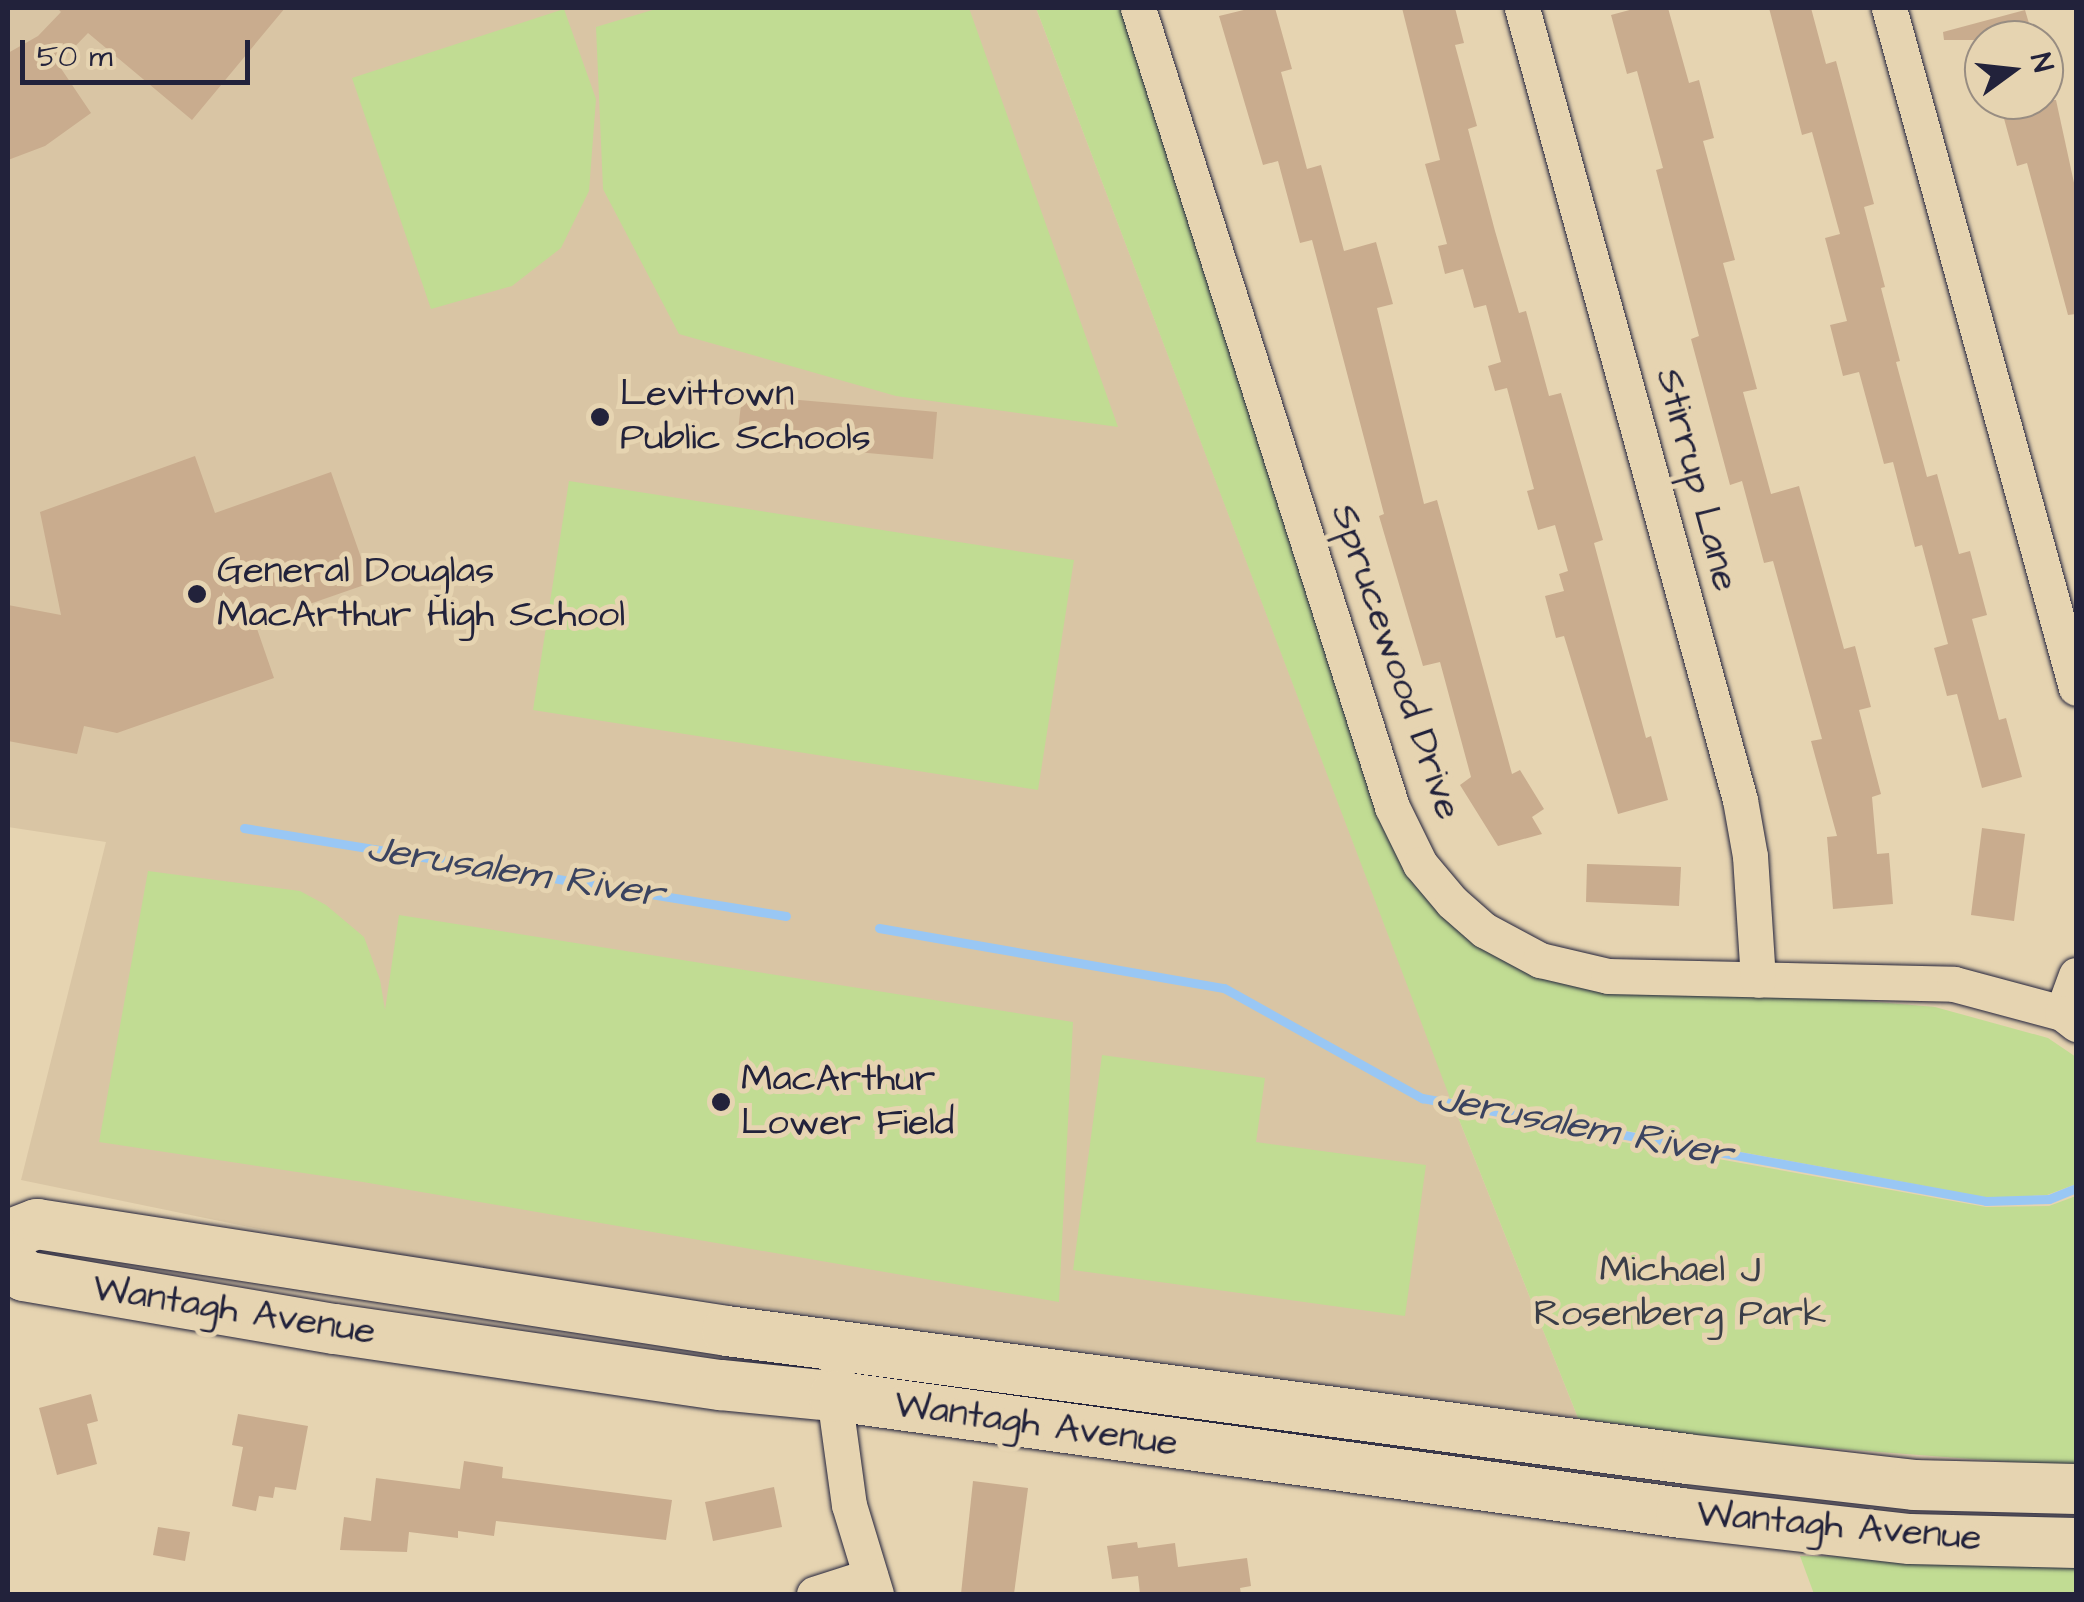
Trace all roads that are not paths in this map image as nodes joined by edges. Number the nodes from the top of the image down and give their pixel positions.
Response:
1 (1138, 8) edge
2 (1522, 8) edge
3 (1889, 8) edge
4 (2062, 578) edge
5 (2076, 688) edge
6 (2076, 975) edge
7 (1758, 980) junction
8 (2069, 1018) edge
9 (8, 1235) edge
10 (8, 1258) edge
11 (320, 1271) junction
12 (310, 1324) junction
13 (841, 1344) junction
14 (834, 1396) junction
15 (2076, 1489) edge
16 (2076, 1543) edge
17 (873, 1585) edge
18 (814, 1594) edge

1 - 7 street, Sprucewood Drive
2 - 7 street, Stirrup Lane
3 - 4 street
4 - 5 street
6 - 8 street, Sprucewood Drive
7 - 8 street, Sprucewood Drive
9 - 11 main road, Wantagh Avenue
10 - 12 main road, Wantagh Avenue
11 - 12 main road
11 - 13 main road, Wantagh Avenue
12 - 14 main road, Wantagh Avenue
13 - 14 street
13 - 15 main road, Wantagh Avenue
14 - 16 main road, Wantagh Avenue
14 - 17 street
17 - 18 street

